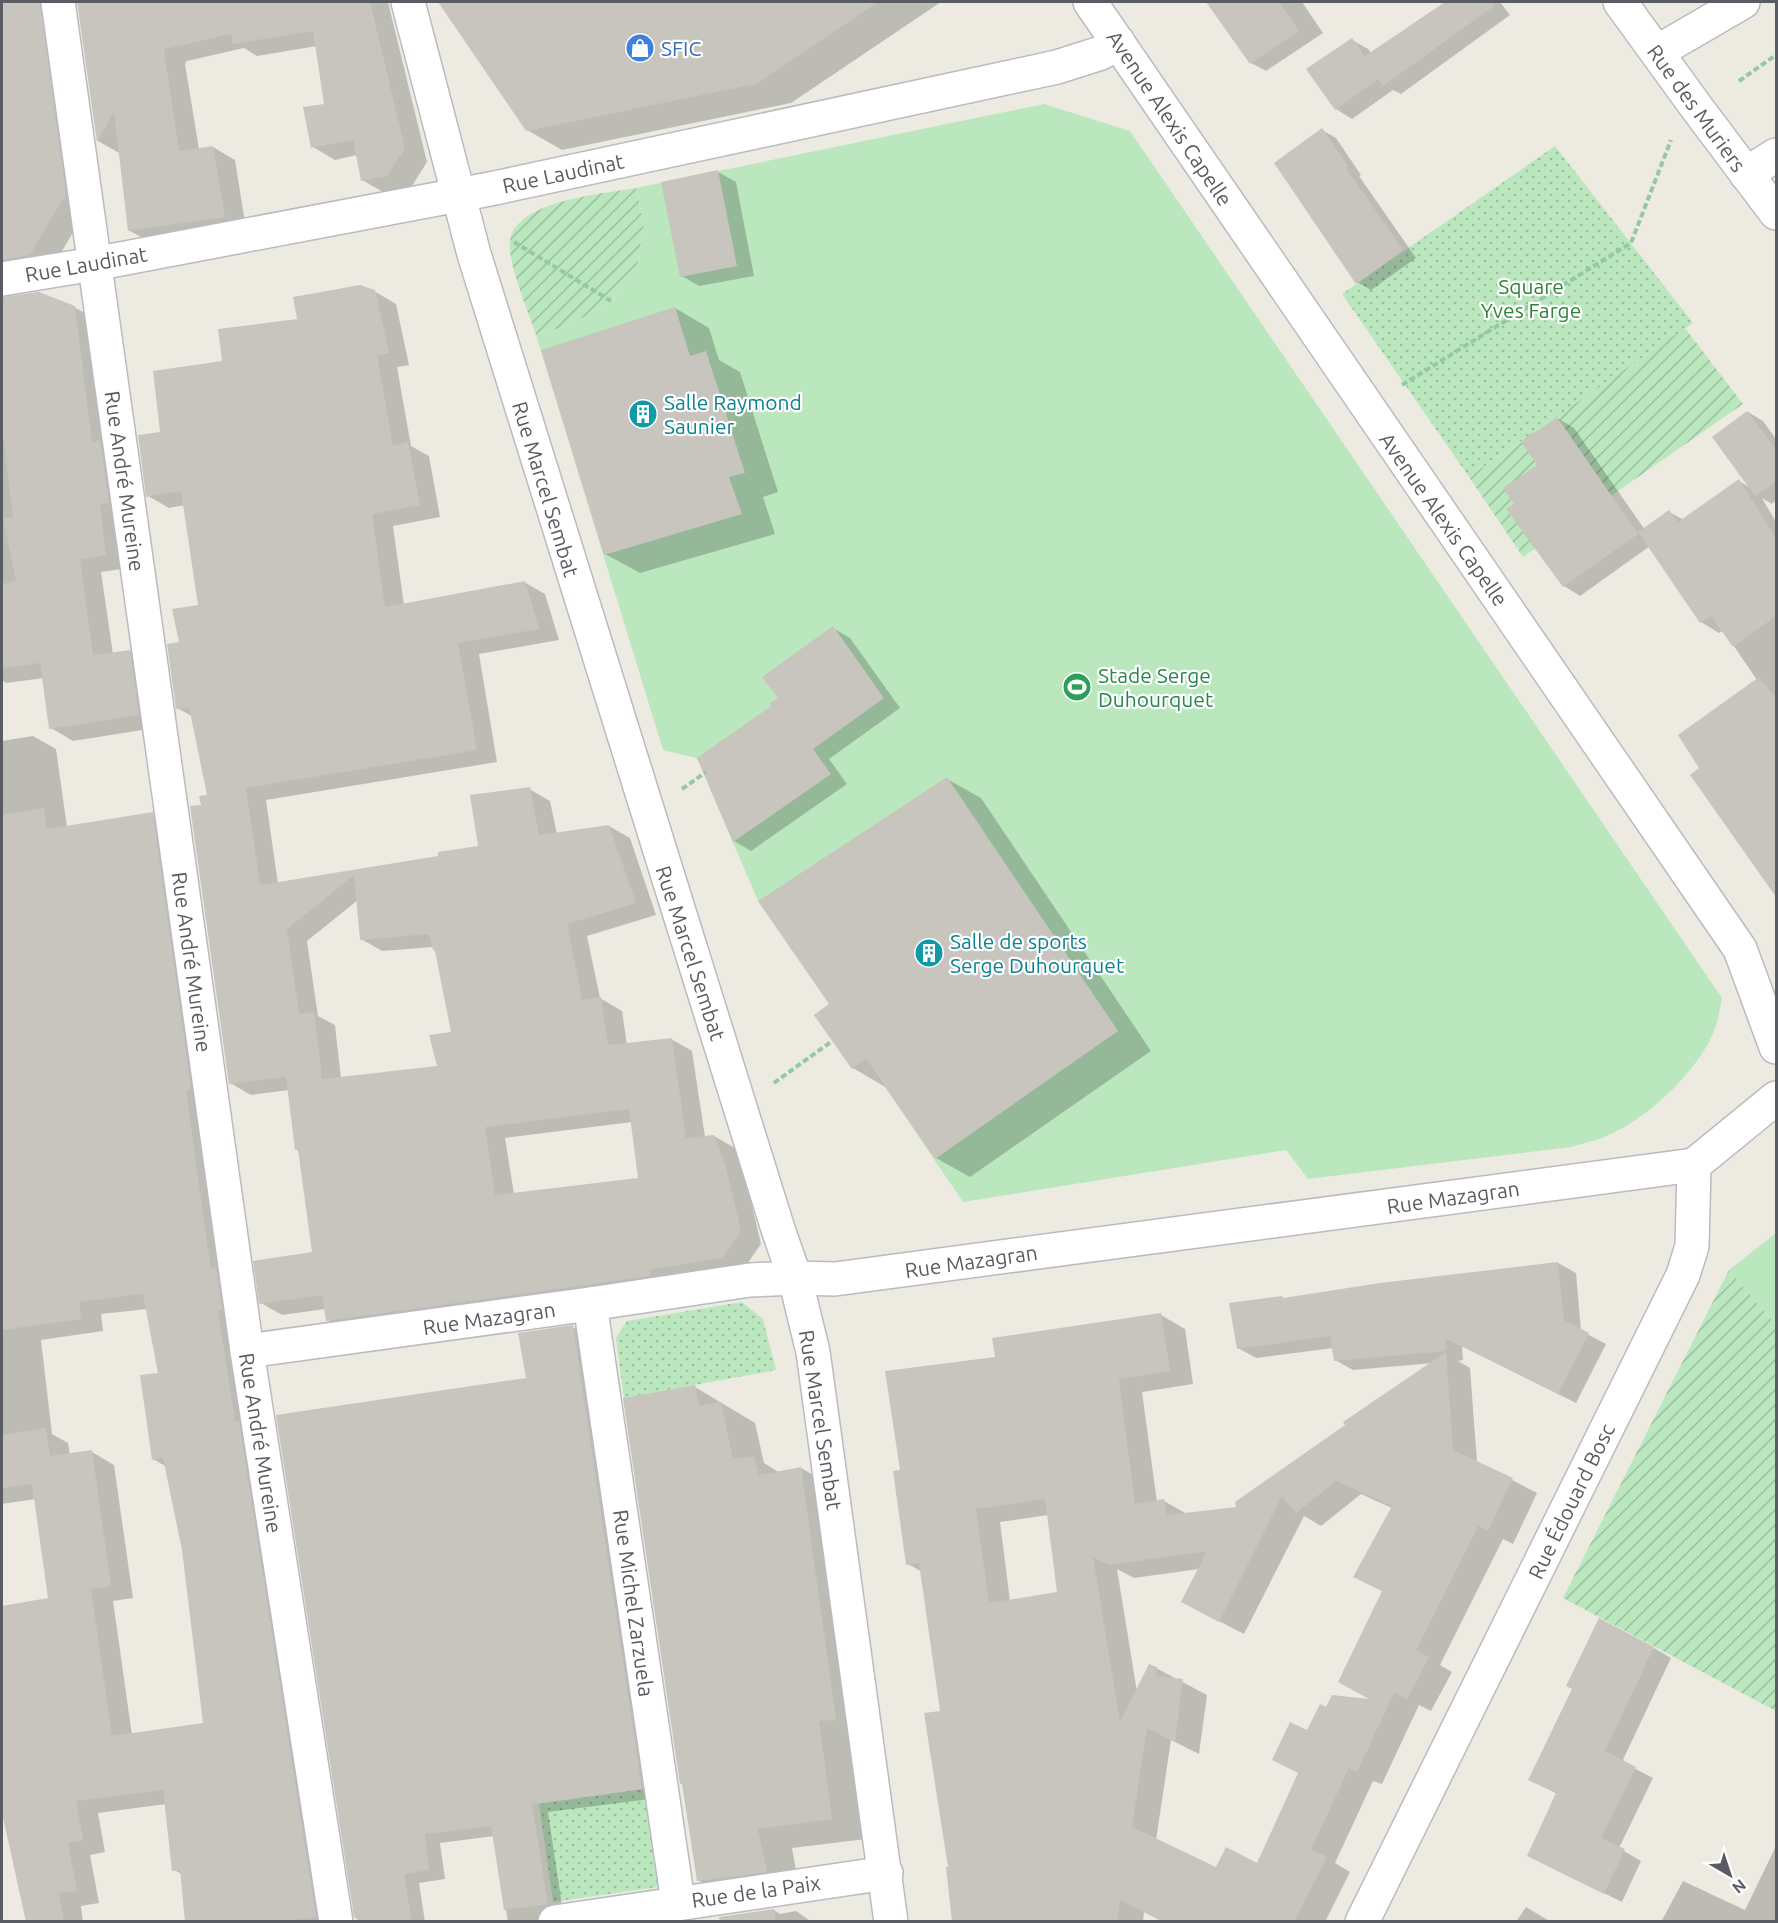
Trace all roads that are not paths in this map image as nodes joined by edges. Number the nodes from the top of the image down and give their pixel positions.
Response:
1 (58, 2) edge
2 (408, 2) edge
3 (1090, 2) edge
4 (1620, 2) edge
5 (1743, 2) edge
6 (1118, 42) junction
7 (1657, 52) junction
8 (1776, 155) edge
9 (1746, 174) junction
10 (459, 195) junction
11 (1776, 213) edge
12 (94, 264) junction
13 (2, 279) edge
14 (1776, 1047) edge
15 (1776, 1098) edge
16 (1694, 1165) junction
17 (795, 1278) junction
18 (590, 1304) junction
19 (247, 1351) junction
20 (886, 1873) junction
21 (678, 1902) junction
22 (336, 1922) edge
23 (555, 1922) edge
24 (891, 1922) edge
25 (1362, 1922) edge

1 - 12 street, Rue André Mureine
2 - 10 street, Rue Marcel Sembat
3 - 6 street, Avenue Alexis Capelle
4 - 7 street, Rue des Muriers
5 - 7 street
6 - 10 street, Rue Laudinat
6 - 14 street, Avenue Alexis Capelle
7 - 9 street, Rue des Muriers
8 - 9 street
9 - 11 street, Rue des Muriers
10 - 12 street, Rue Laudinat
10 - 17 street, Rue Marcel Sembat
12 - 13 street, Rue Laudinat
12 - 19 street, Rue André Mureine
15 - 16 street
16 - 17 street, Rue Mazagran
16 - 25 street, Rue Édouard Bosc
17 - 18 street, Rue Mazagran
17 - 20 street, Rue Marcel Sembat
18 - 19 street, Rue Mazagran
18 - 21 street, Rue Michel Zarzuela
19 - 22 street, Rue André Mureine
20 - 21 street, Rue de la Paix
20 - 24 street, Rue Marcel Sembat
21 - 23 street, Rue de la Paix

